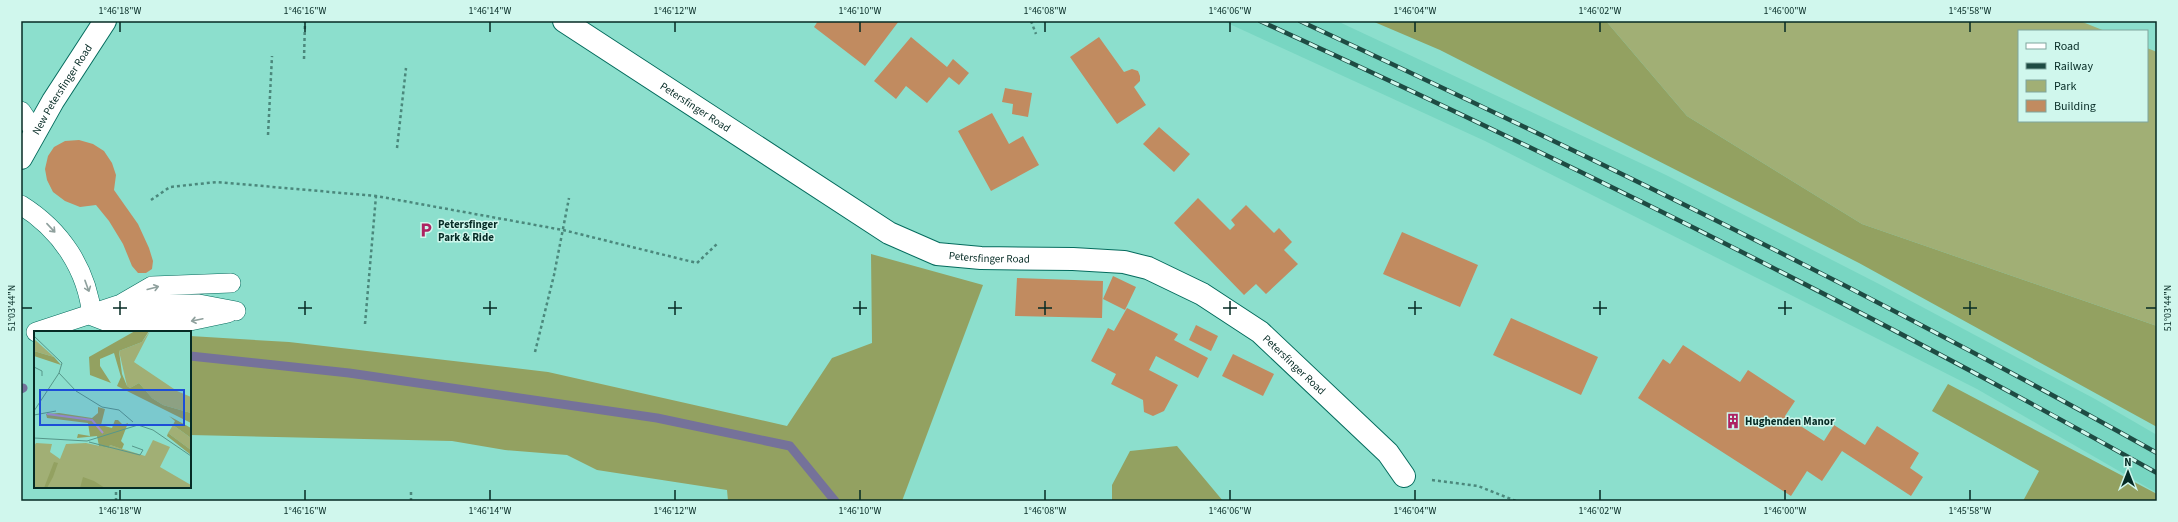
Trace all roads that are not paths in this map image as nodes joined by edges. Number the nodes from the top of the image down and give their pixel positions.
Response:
1 (105, 21) edge
2 (564, 21) edge
3 (21, 111) edge
4 (35, 132) junction
5 (21, 158) edge
6 (21, 206) edge
7 (231, 283) dead end
8 (118, 306) junction
9 (92, 316) junction
10 (39, 331) edge
11 (34, 332) edge
12 (21, 336) edge
13 (1404, 476) road end

1 - 4 street, New Petersfinger Road
2 - 13 street, Petersfinger Road
3 - 4 lane
4 - 5 street, New Petersfinger Road
6 -> 9 lane
8 -> 7 lane
8 - 9 lane
8 -> 9 lane
9 - 10 lane
11 - 12 lane

